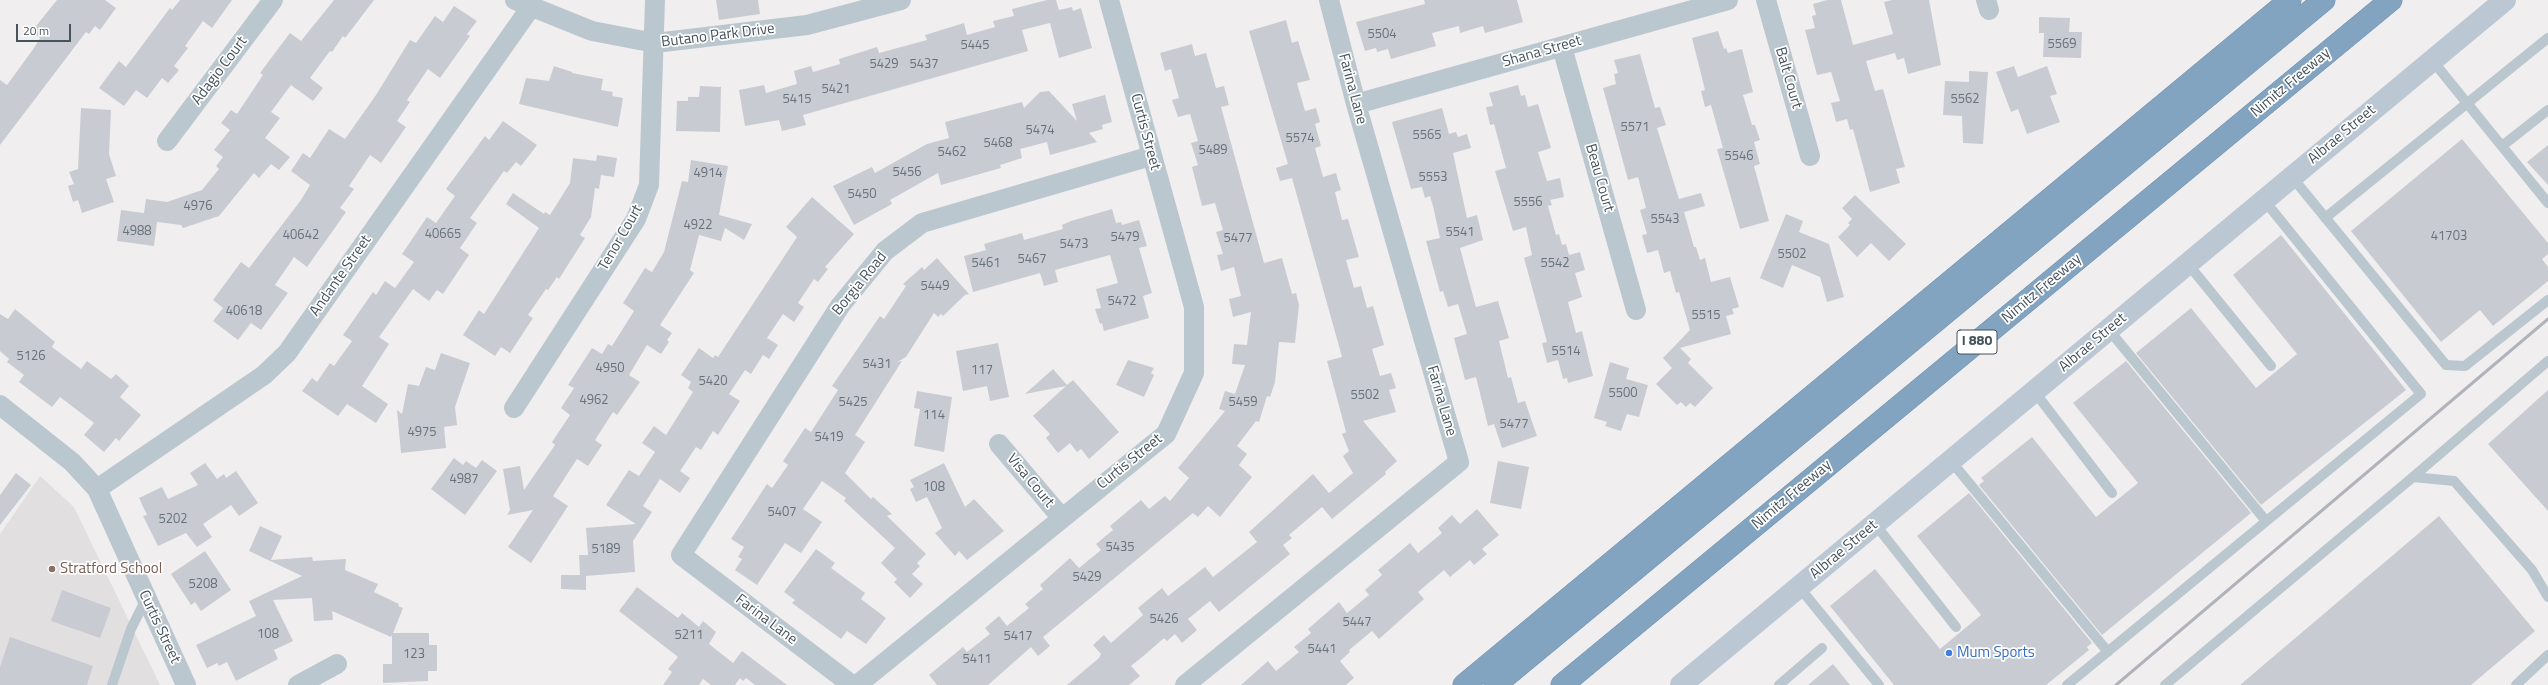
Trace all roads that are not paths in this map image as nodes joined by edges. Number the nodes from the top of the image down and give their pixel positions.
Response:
1 (273, 0) edge
2 (656, 0) edge
3 (901, 0) edge
4 (1109, 0) edge
5 (1329, 0) edge
6 (1728, 0) edge
7 (1766, 0) edge
8 (2290, 0) edge
9 (2324, 0) edge
10 (2391, 0) edge
11 (2505, 0) edge
12 (523, 4) edge
13 (2548, 38) edge
14 (655, 43) junction
15 (1562, 46) junction
16 (2432, 60) junction
17 (2467, 102) junction
18 (1356, 104) junction
19 (2548, 110) edge
20 (167, 142) dead end
21 (2502, 146) junction
22 (1151, 156) junction
23 (1810, 156) dead end
24 (2292, 177) junction
25 (2264, 200) junction
26 (2548, 203) edge
27 (2325, 218) junction
28 (2188, 264) junction
29 (2548, 300) edge
30 (1636, 310) dead end
31 (2108, 330) junction
32 (2548, 361) edge
33 (2271, 366) dead end
34 (2034, 391) junction
35 (0, 405) edge
36 (514, 408) dead end
37 (999, 444) dead end
38 (1951, 461) junction
39 (2413, 477) junction
40 (97, 489) junction
41 (2112, 493) dead end
42 (1061, 517) junction
43 (2266, 522) junction
44 (1875, 524) junction
45 (681, 555) joint
46 (1799, 587) junction
47 (2548, 597) edge
48 (146, 599) junction
49 (1956, 627) dead end
50 (1822, 648) dead end
51 (2108, 652) junction
52 (2548, 655) edge
53 (337, 664) dead end
54 (1685, 684) edge
55 (112, 685) edge
56 (186, 685) edge
57 (298, 685) edge
58 (852, 685) edge
59 (857, 685) edge
60 (1185, 685) edge
61 (1464, 685) edge
62 (1495, 685) edge
63 (1562, 685) edge
64 (1779, 685) edge
65 (1880, 685) edge
66 (2067, 685) edge
67 (2165, 685) edge
68 (2516, 685) edge

1 - 20 street, Adagio Court
2 - 14 street, Tenor Court
3 - 14 street, Butano Park Drive
4 - 22 street, Curtis Street
5 - 18 street, Farina Lane
6 - 15 street, Shana Street
7 - 23 street, Balt Court
8 - 61 highway
9 - 62 highway, I 880
10 - 63 highway, Nimitz Freeway / I 880
11 - 16 street, Albrae Street
12 - 14 street, Butano Park Drive
12 - 40 street, Andante Street
13 - 17 lane
14 - 36 street, Tenor Court
15 - 18 street, Shana Street
15 - 30 street, Beau Court
16 - 17 lane
16 - 24 street, Albrae Street
17 - 21 lane
17 - 27 lane
18 - 60 street, Farina Lane
19 - 21 lane
21 - 26 lane
22 - 42 street, Curtis Street
22 - 45 street, Borgia Road
24 - 25 street, Albrae Street
24 - 27 lane
25 - 28 street, Albrae Street
25 - 43 lane
27 - 29 lane
28 - 31 street, Albrae Street
28 - 33 lane
31 - 34 street, Albrae Street
31 - 43 lane
32 - 39 lane
34 - 38 street, Albrae Street
34 - 41 lane
35 - 40 street, Curtis Street
37 - 42 street, Visa Court
38 - 44 street, Albrae Street
38 - 51 lane
39 - 47 lane
39 - 67 lane
40 - 48 street, Curtis Street
42 - 59 street, Curtis Street
43 - 51 lane
44 - 46 street, Albrae Street
44 - 49 lane
45 - 58 street, Farina Lane
46 - 54 street, Albrae Street
46 - 65 lane
48 - 55 lane
48 - 56 street, Curtis Street
50 - 64 lane
51 - 66 lane
52 - 68 lane
53 - 57 street

